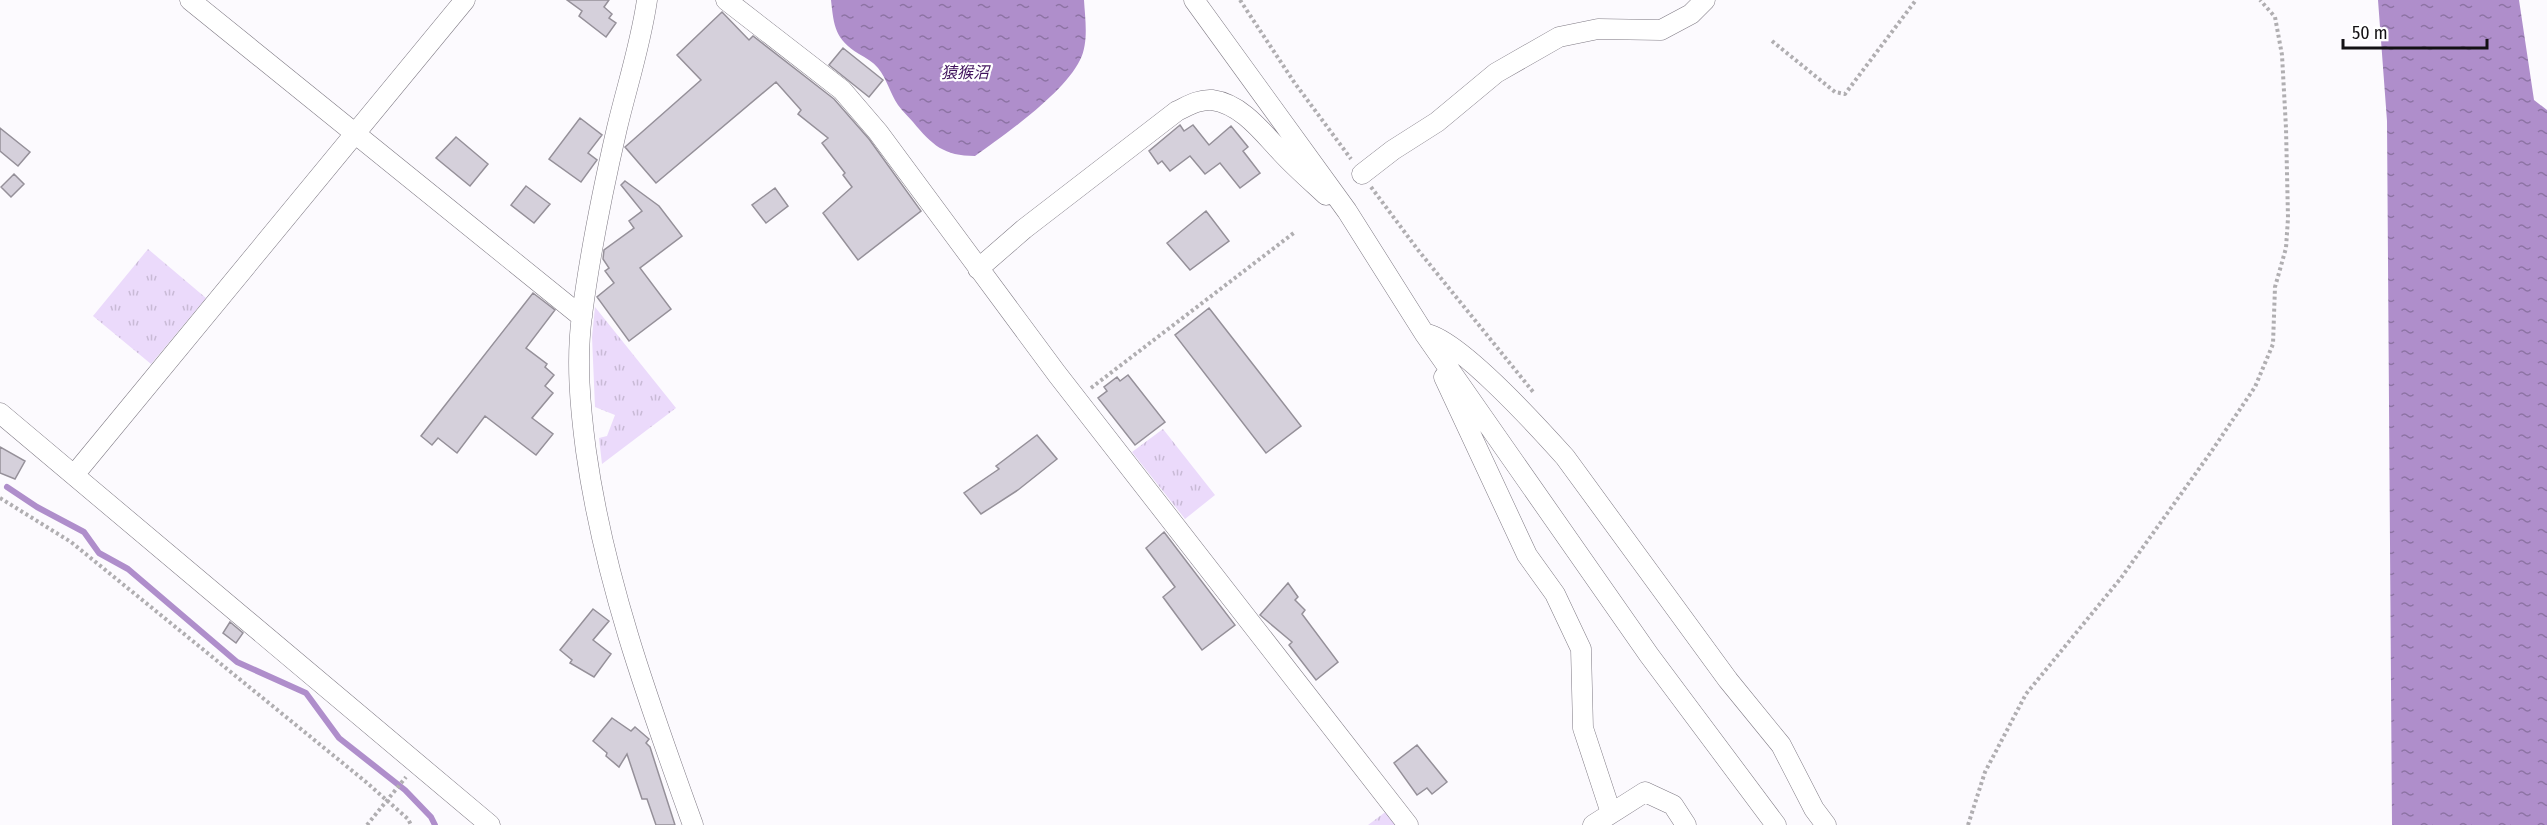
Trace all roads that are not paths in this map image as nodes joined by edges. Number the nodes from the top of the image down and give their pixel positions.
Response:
1 (190, 0) edge
2 (465, 0) edge
3 (647, 0) edge
4 (726, 0) edge
5 (1194, 0) edge
6 (1705, 0) edge
7 (353, 134) junction
8 (1362, 174) road end
9 (1334, 192) junction
10 (978, 269) junction
11 (582, 317) junction
12 (1424, 333) junction
13 (0, 413) edge
14 (74, 475) junction
15 (1611, 813) junction
16 (490, 825) edge
17 (693, 825) edge
18 (1408, 825) edge
19 (1593, 825) edge
20 (1686, 825) edge
21 (1776, 825) edge
22 (1826, 825) edge

1 - 7 street
2 - 7 street
3 - 11 street
4 - 10 street
5 - 9 street
6 - 8 street
7 - 11 street
7 - 14 street
9 - 10 street
9 - 12 street
10 - 18 street
11 - 17 street
12 - 15 street
12 - 21 street
12 - 22 street
13 - 14 street
14 - 16 street
15 - 19 street
15 - 20 street

